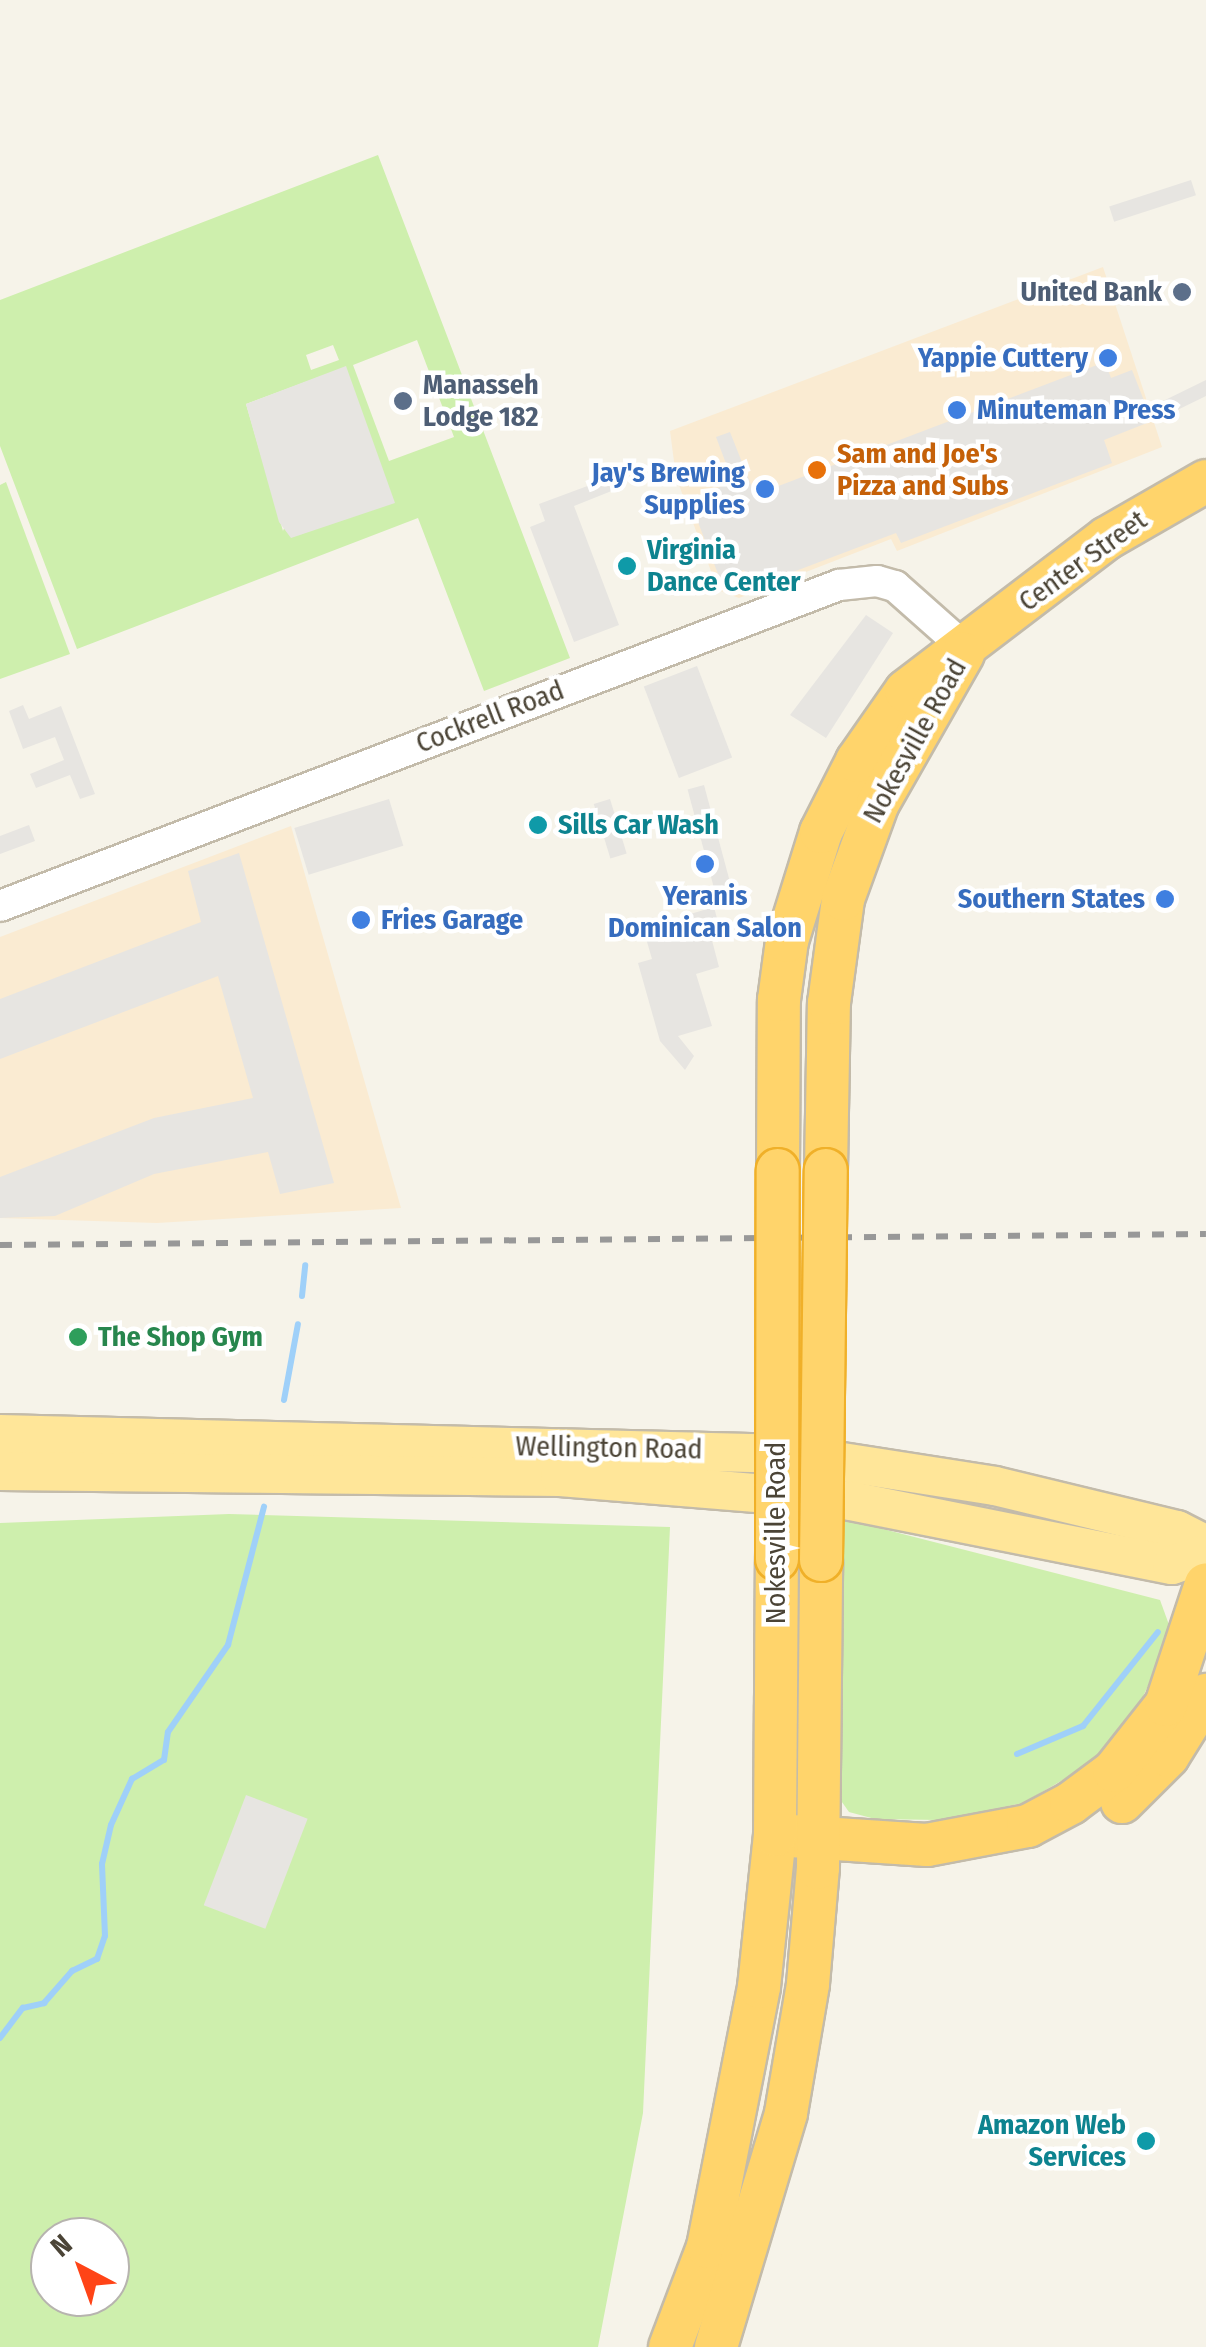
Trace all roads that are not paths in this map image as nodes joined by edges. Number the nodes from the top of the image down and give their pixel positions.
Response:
1 (1206, 481) edge
2 (966, 649) junction
3 (0, 906) edge
4 (0, 1434) edge
5 (0, 1471) edge
6 (1206, 1545) edge
7 (1206, 1553) edge
8 (1206, 1584) edge
9 (1206, 1695) edge
10 (774, 1850) junction
11 (818, 1853) junction
12 (670, 2347) edge
13 (716, 2347) edge

1 - 2 highway, Center Street
2 - 3 street, Cockrell Road
2 - 10 highway, Nokesville Road, bridge
2 - 11 highway, Nokesville Road, bridge
4 - 6 main road, Wellington Road
5 - 7 main road, Wellington Road
8 - 11 highway
9 - 11 highway
10 - 11 highway
10 - 12 highway, Nokesville Road
11 - 13 highway, Nokesville Road

